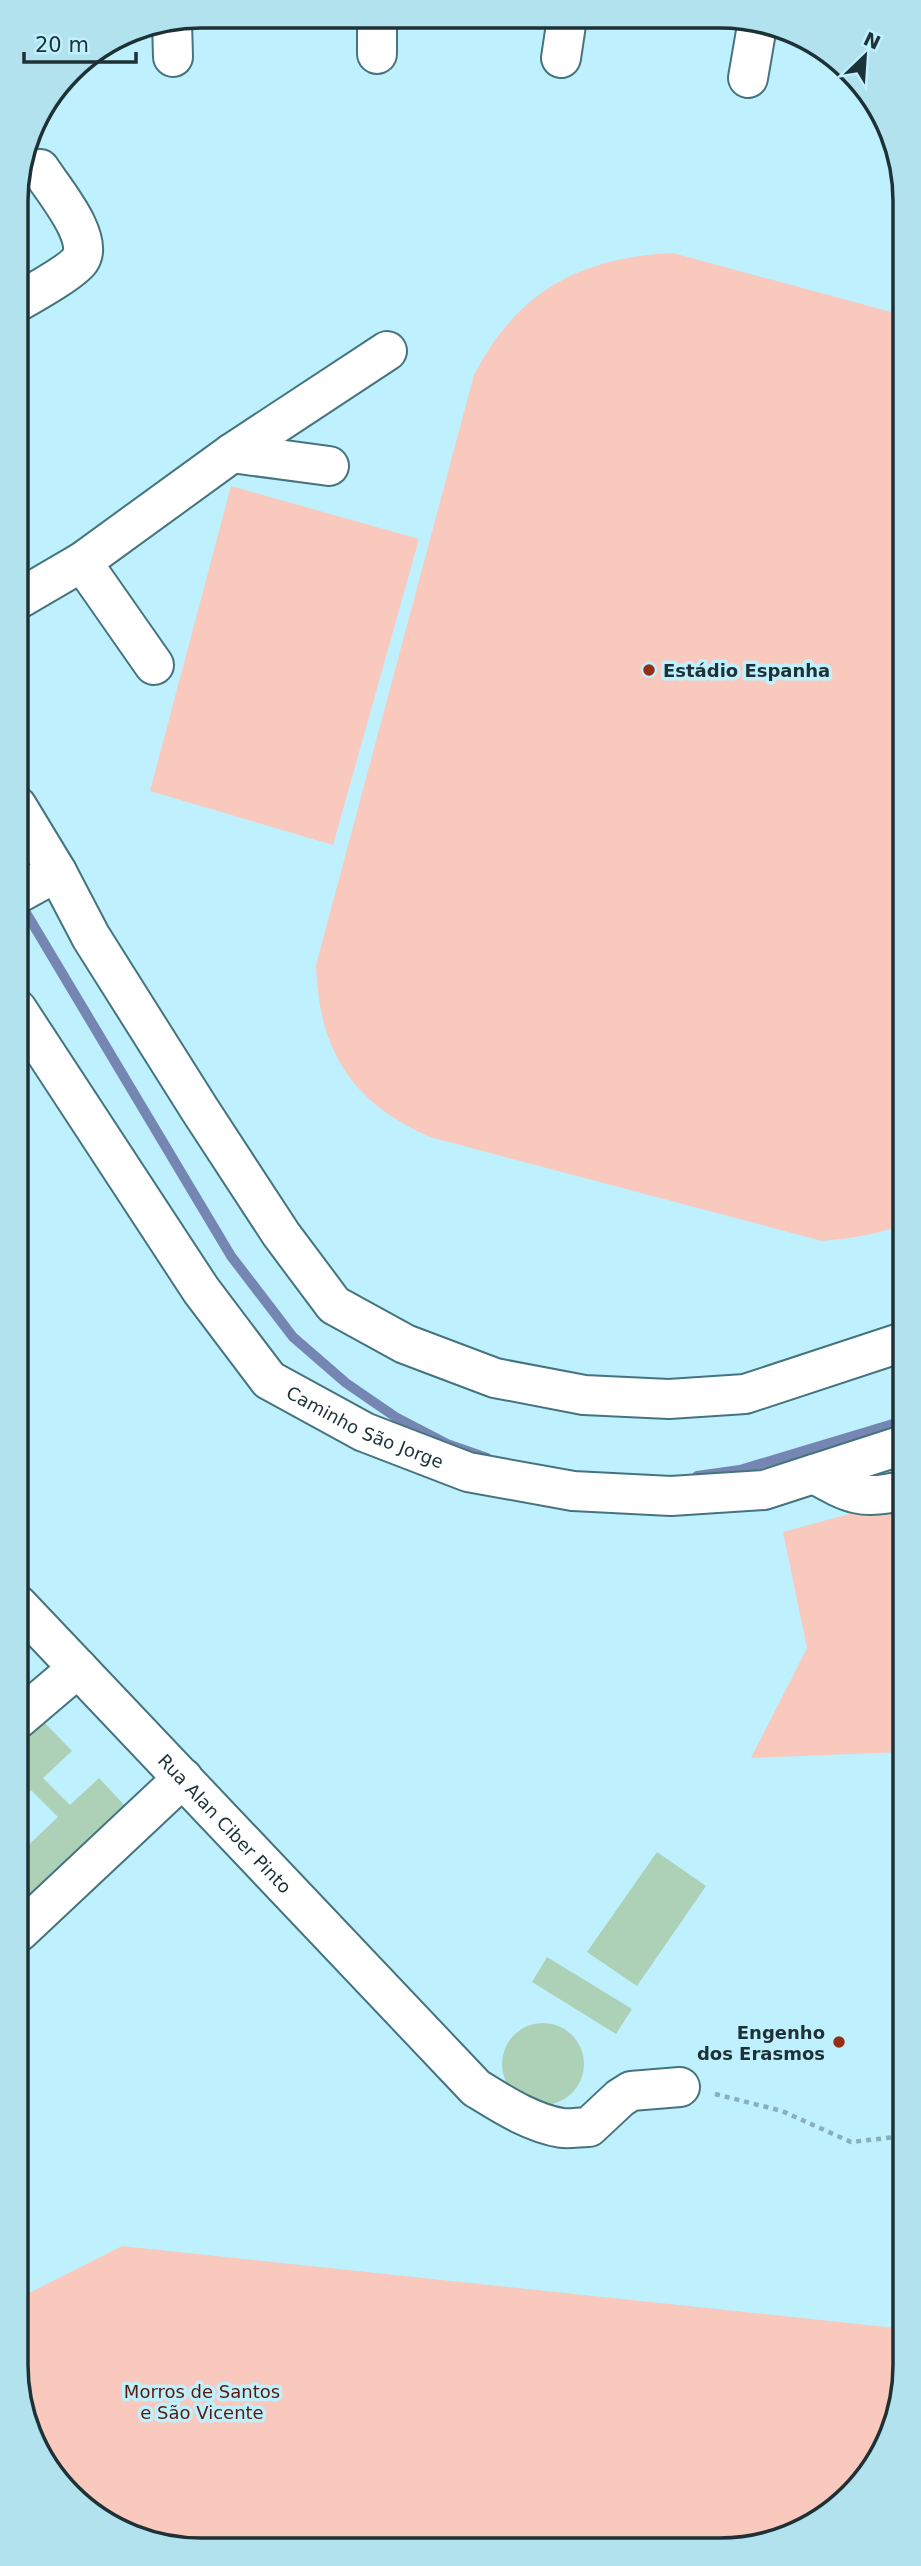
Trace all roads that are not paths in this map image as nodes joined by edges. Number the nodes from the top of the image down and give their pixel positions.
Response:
1 (565, 28) edge
2 (756, 32) edge
3 (561, 58) dead end
4 (748, 78) dead end
5 (31, 169) edge
6 (28, 295) edge
7 (387, 351) dead end
8 (232, 453) junction
9 (329, 466) dead end
10 (82, 562) junction
11 (28, 594) edge
12 (154, 665) dead end
13 (28, 842) edge
14 (40, 881) edge
15 (28, 1026) edge
16 (893, 1345) edge
17 (893, 1449) edge
18 (814, 1474) junction
19 (893, 1493) edge
20 (28, 1630) edge
21 (78, 1668) junction
22 (28, 1710) edge
23 (183, 1778) junction
24 (28, 1924) edge
25 (680, 2087) road end

1 - 3 street
2 - 4 street
5 - 6 street
7 - 8 street
8 - 9 street
8 - 10 street
10 - 11 street
10 - 12 street
13 - 14 street
14 - 16 street
15 - 18 street, Caminho São Jorge
17 - 18 street, Caminho São Jorge
18 - 19 street
20 - 21 street, Rua Alan Ciber Pinto
21 - 22 street
21 - 23 street, Rua Alan Ciber Pinto
23 - 24 street
23 - 25 street, Rua Alan Ciber Pinto

